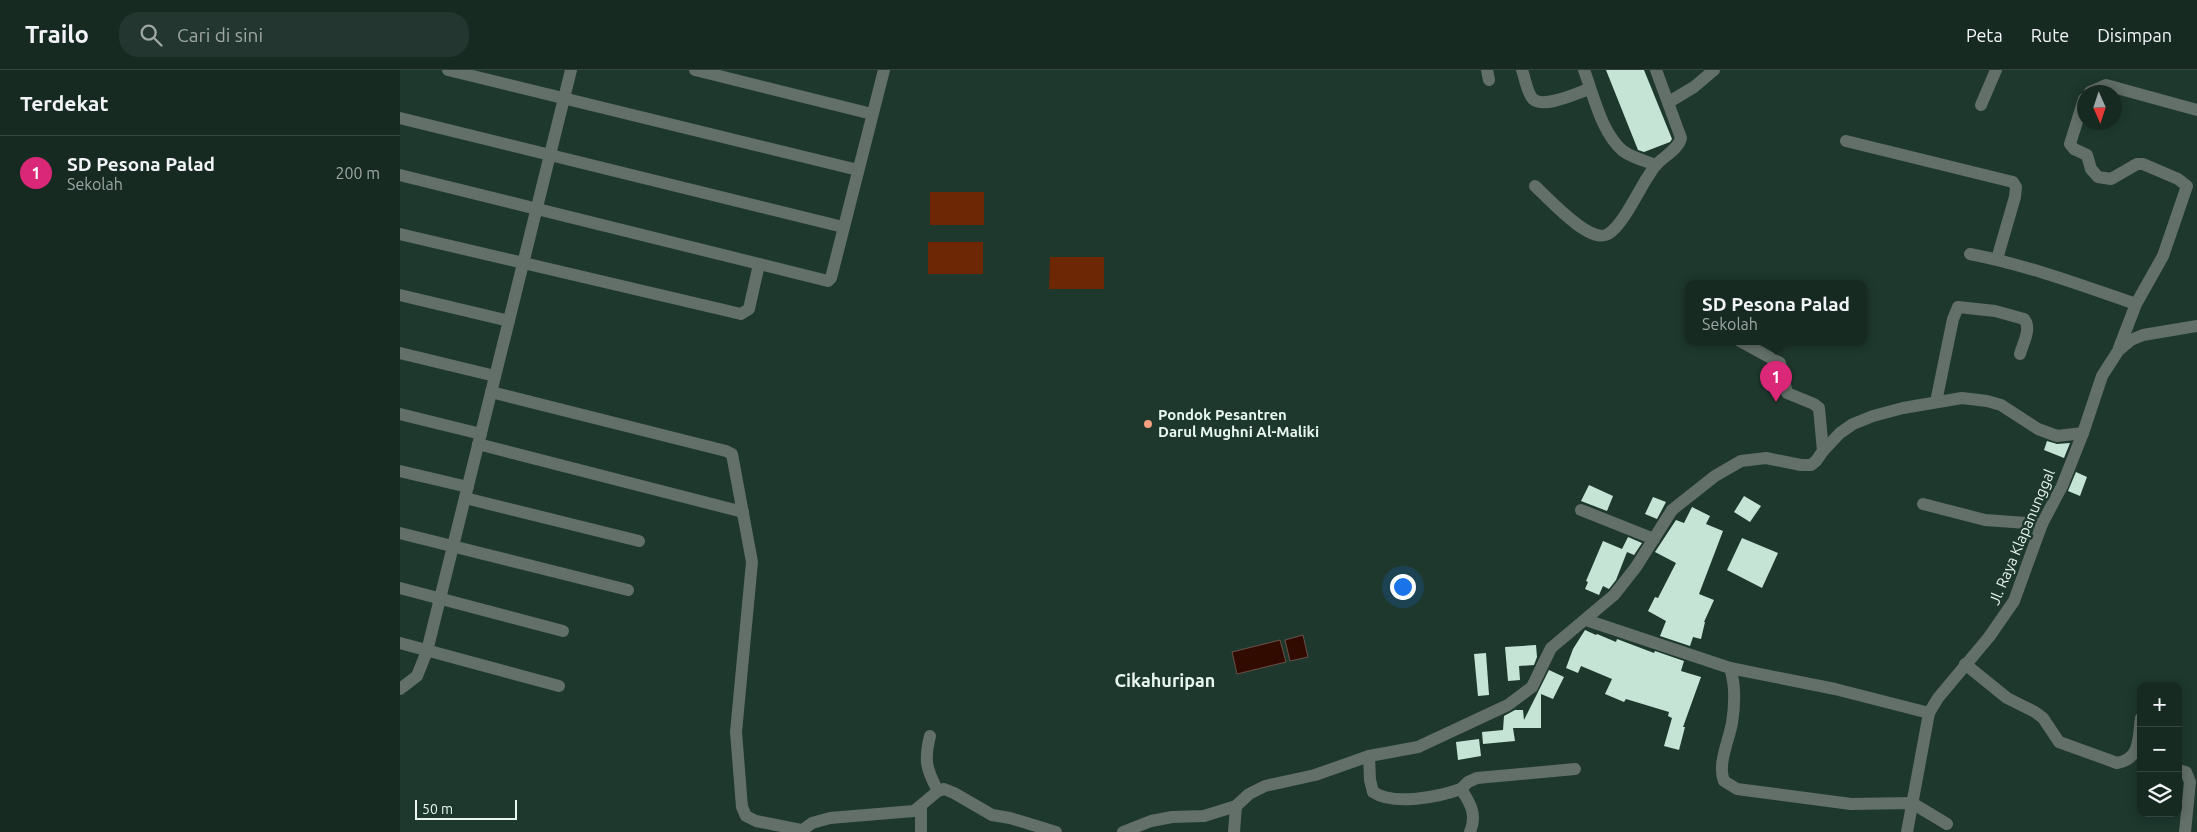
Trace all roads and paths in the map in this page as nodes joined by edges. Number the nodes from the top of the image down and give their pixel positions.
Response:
1 (448, 70) edge
2 (571, 70) edge
3 (695, 70) edge
4 (884, 70) edge
5 (1522, 70) edge
6 (1656, 70) edge
7 (1714, 70) edge
8 (1996, 70) edge
9 (1587, 71) edge
10 (1590, 89) junction
11 (2122, 89) edge
12 (564, 98) junction
13 (1669, 102) junction
14 (1981, 105) dead end
15 (2197, 110) edge
16 (872, 114) junction
17 (400, 118) edge
18 (2077, 122) edge
19 (1846, 141) dead end
20 (550, 155) junction
21 (1656, 165) junction
22 (858, 170) junction
23 (400, 175) edge
24 (1535, 186) dead end
25 (537, 209) junction
26 (843, 227) junction
27 (400, 234) edge
28 (1970, 254) dead end
29 (1998, 259) junction
30 (523, 263) junction
31 (759, 264) junction
32 (400, 295) edge
33 (2136, 304) junction
34 (509, 322) junction
35 (2197, 326) edge
36 (1747, 345) edge
37 (2118, 351) junction
38 (400, 353) edge
39 (2020, 354) dead end
40 (495, 376) junction
41 (491, 392) junction
42 (1936, 402) junction
43 (400, 414) edge
44 (2083, 433) junction
45 (480, 439) junction
46 (1823, 450) junction
47 (400, 471) edge
48 (466, 493) junction
49 (1923, 504) dead end
50 (1581, 510) dead end
51 (743, 512) junction
52 (2042, 524) junction
53 (400, 533) edge
54 (1654, 540) junction
55 (639, 541) dead end
56 (453, 546) junction
57 (400, 588) edge
58 (628, 590) dead end
59 (440, 598) junction
60 (1586, 620) junction
61 (563, 631) dead end
62 (400, 643) edge
63 (427, 651) junction
64 (1966, 664) junction
65 (1730, 668) junction
66 (559, 686) dead end
67 (400, 689) edge
68 (1929, 713) junction
69 (2140, 727) edge
70 (930, 736) dead end
71 (1369, 756) junction
72 (2136, 759) edge
73 (1575, 770) dead end
74 (2182, 771) edge
75 (1461, 789) junction
76 (938, 791) junction
77 (1912, 803) junction
78 (1236, 806) junction
79 (921, 807) junction
80 (1948, 824) dead end
81 (801, 831) edge
82 (921, 832) edge
83 (1056, 832) edge
84 (1122, 832) edge
85 (1234, 832) edge
86 (1470, 832) edge
87 (1907, 832) edge
88 (2185, 832) edge

1 - 12 street
2 - 12 street
3 - 16 street
4 - 16 street
5 - 10 street
6 - 13 street
7 - 13 street
8 - 14 street
9 - 10 street
10 - 21 street
11 - 15 street
12 - 20 street
12 - 22 street
13 - 21 street
16 - 22 street
17 - 20 street
18 - 33 street
19 - 29 street
20 - 25 street
20 - 26 street
21 - 24 street
22 - 26 street
23 - 25 street
25 - 30 street
25 - 31 street
26 - 31 street
27 - 30 street
28 - 29 street
29 - 33 street
30 - 31 street
30 - 34 street
32 - 34 street
33 - 37 street
34 - 40 street
35 - 37 street, Jl. Raya Klapanunggal
36 - 46 street
37 - 44 street, Jl. Raya Klapanunggal
38 - 40 street
39 - 42 street
40 - 41 street
41 - 45 street
41 - 51 street
42 - 44 street
42 - 46 street
43 - 45 street
44 - 52 street, Jl. Raya Klapanunggal
45 - 48 street
45 - 51 street
46 - 54 street
47 - 48 street
48 - 55 street
48 - 56 street
49 - 52 street
50 - 54 street
51 - 81 street
52 - 64 street, Jl. Raya Klapanunggal
53 - 56 street
54 - 60 street
56 - 58 street
56 - 59 street
57 - 59 street
59 - 61 street
59 - 63 street
60 - 65 street
60 - 71 street
62 - 63 street
63 - 66 street
63 - 67 street
64 - 68 street, Jl. Raya Klapanunggal
64 - 72 street
65 - 68 street
65 - 77 street
68 - 77 street, Jl. Raya Klapanunggal
69 - 72 street
70 - 76 street
71 - 75 street
71 - 78 street
73 - 75 street
74 - 88 street
75 - 86 street
76 - 79 street
76 - 83 street
77 - 80 street
77 - 87 street, Jl. Raya Klapanunggal
78 - 84 street
78 - 85 street
79 - 81 street
79 - 82 street

